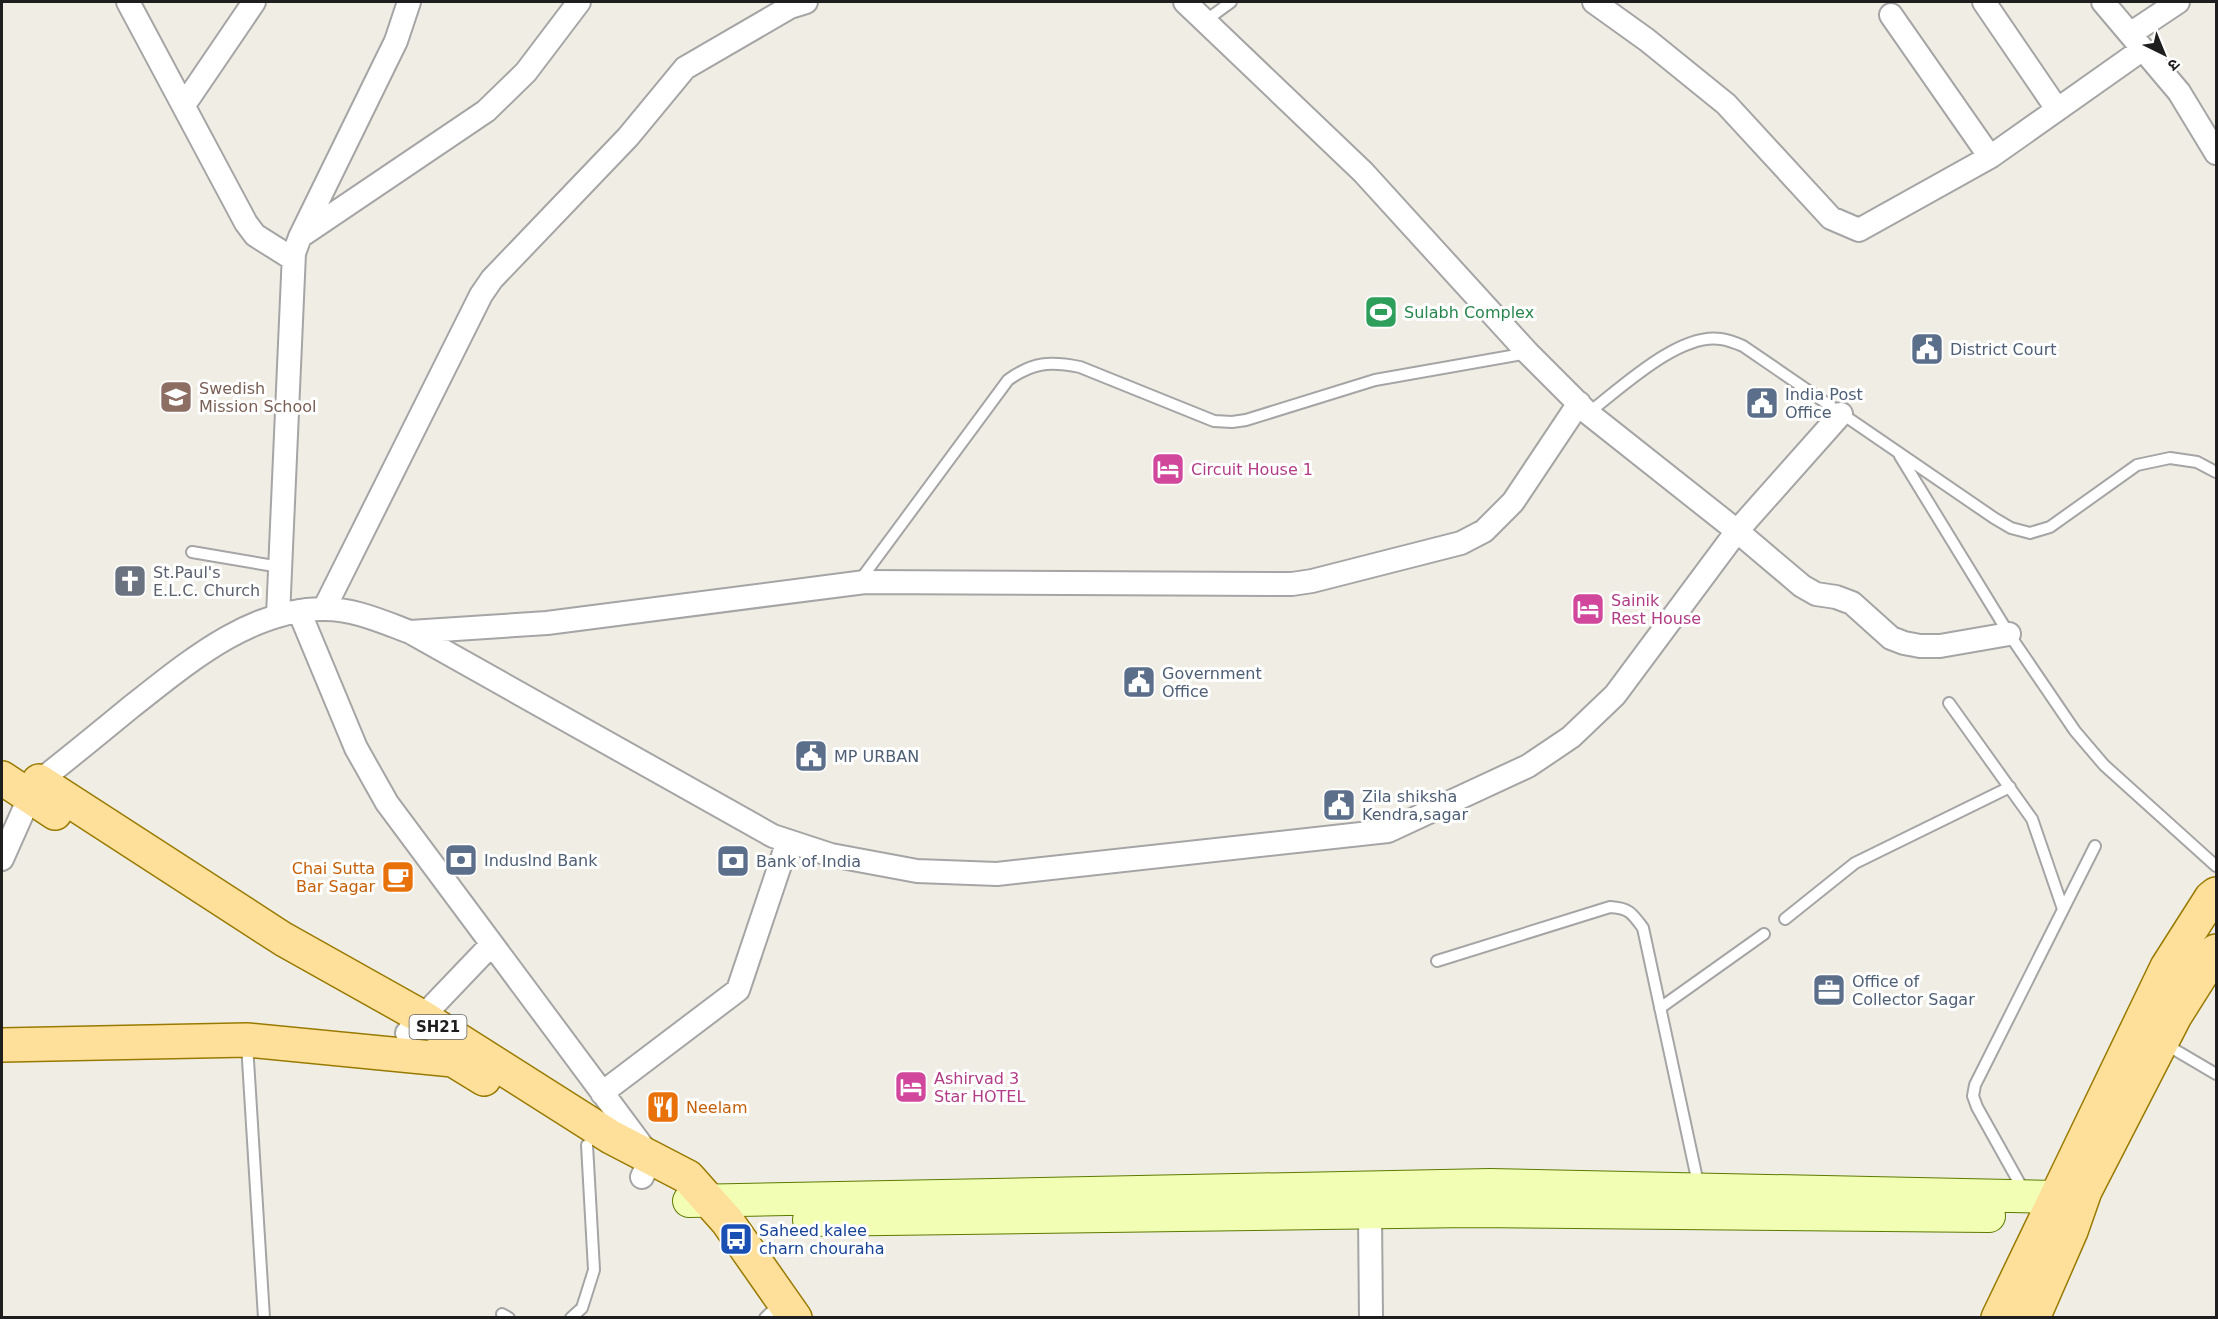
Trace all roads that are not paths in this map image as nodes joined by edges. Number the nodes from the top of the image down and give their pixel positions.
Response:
1 (128, 2) edge
2 (254, 2) edge
3 (409, 2) edge
4 (579, 2) edge
5 (806, 2) edge
6 (1185, 2) edge
7 (1232, 2) edge
8 (1594, 2) edge
9 (1984, 2) edge
10 (2103, 2) edge
11 (2178, 2) edge
12 (1891, 15) dead end
13 (1205, 21) junction
14 (2136, 42) junction
15 (184, 105) junction
16 (2057, 109) junction
17 (2217, 153) edge
18 (1990, 157) junction
19 (300, 237) junction
20 (293, 259) junction
21 (1528, 353) junction
22 (1584, 408) junction
23 (1841, 414) junction
24 (1898, 452) junction
25 (2217, 472) edge
26 (1737, 531) junction
27 (192, 552) dead end
28 (280, 567) junction
29 (858, 583) junction
30 (324, 609) junction
31 (288, 614) junction
32 (410, 632) junction
33 (2009, 634) junction
34 (1949, 703) dead end
35 (24, 787) edge
36 (2010, 787) junction
37 (788, 841) junction
38 (2095, 846) dead end
39 (2, 859) edge
40 (2217, 866) edge
41 (2217, 894) edge
42 (2063, 909) junction
43 (1785, 919) dead end
44 (1764, 934) dead end
45 (491, 945) junction
46 (2217, 951) edge
47 (1437, 961) dead end
48 (1660, 1008) junction
49 (414, 1025) junction
50 (247, 1040) junction
51 (2162, 1042) junction
52 (2, 1045) edge
53 (453, 1060) junction
54 (2217, 1074) edge
55 (603, 1093) junction
56 (587, 1145) junction
57 (646, 1168) junction
58 (1700, 1189) junction
59 (2057, 1206) junction
60 (708, 1211) junction
61 (1370, 1214) junction
62 (2037, 1300) edge
63 (776, 1316) edge
64 (264, 1317) edge
65 (571, 1317) edge
66 (1371, 1317) edge
67 (1998, 1317) edge

1 - 15 street
2 - 15 street
3 - 19 street
4 - 19 street
5 - 30 street
6 - 13 street
7 - 13 lane
8 - 18 street
9 - 16 street
10 - 14 street
11 - 14 street
12 - 18 street
13 - 21 street
14 - 16 street
14 - 17 street
15 - 20 street
16 - 18 street
19 - 20 street
20 - 28 street
21 - 22 street
21 - 29 lane
22 - 23 lane
22 - 26 street
22 - 29 street
23 - 24 lane
23 - 26 street
24 - 25 lane
24 - 33 lane
26 - 33 street
26 - 37 street
27 - 28 lane
28 - 31 street
29 - 32 street
30 - 31 street
30 - 32 street
31 - 35 street
31 - 45 street
32 - 37 street
33 - 40 lane
34 - 36 lane
35 - 39 street
35 - 49 main road, SH21
36 - 42 lane
36 - 43 lane
37 - 55 street
38 - 42 lane
41 - 59 main road
42 - 59 lane
44 - 48 lane
45 - 49 street
45 - 55 street
46 - 51 main road
47 - 48 lane
48 - 58 lane
49 - 53 main road
49 - 57 main road, SH21
50 - 52 main road, SH21
50 - 53 main road, SH21
50 - 64 lane
51 - 54 lane
51 - 59 main road
53 - 56 main road, SH21
55 - 57 street
56 - 57 main road, SH21
56 - 65 lane
57 - 60 main road, SH21
58 - 59 street
58 - 60 street
59 - 61 street
59 - 62 main road
60 - 61 street
60 - 63 main road, SH21
61 - 66 street
62 - 67 main road

